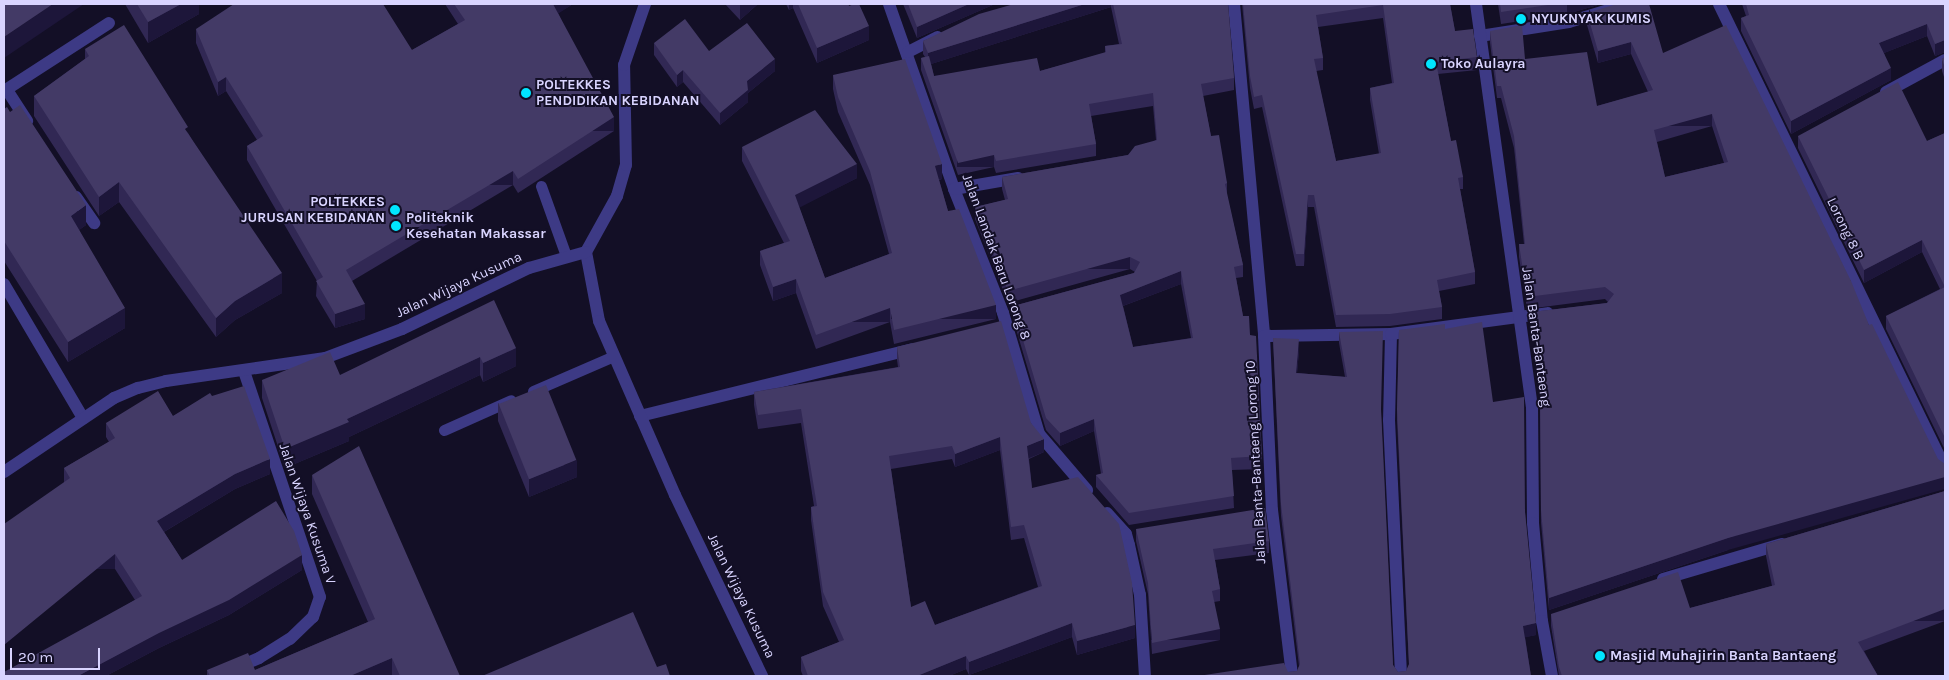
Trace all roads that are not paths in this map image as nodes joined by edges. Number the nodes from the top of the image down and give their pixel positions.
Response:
1 (645, 4) edge
2 (889, 4) edge
3 (1234, 4) edge
4 (1476, 4) edge
5 (1628, 4) edge
6 (1719, 4) edge
7 (108, 23) dead end
8 (946, 33) edge
9 (1480, 36) junction
10 (908, 52) junction
11 (1945, 60) edge
12 (5, 91) edge
13 (1875, 98) edge
14 (36, 136) edge
15 (1031, 176) edge
16 (66, 182) edge
17 (541, 186) dead end
18 (954, 189) junction
19 (94, 223) dead end
20 (586, 252) junction
21 (566, 256) junction
22 (4, 284) edge
23 (1566, 311) edge
24 (1519, 317) junction
25 (1391, 334) junction
26 (1264, 336) junction
27 (924, 347) edge
28 (614, 356) junction
29 (244, 370) junction
30 (640, 416) junction
31 (83, 418) junction
32 (444, 430) dead end
33 (1945, 468) edge
34 (4, 472) edge
35 (1795, 540) edge
36 (1647, 585) edge
37 (1560, 616) edge
38 (1542, 622) junction
39 (218, 676) edge
40 (762, 676) edge
41 (1145, 676) edge
42 (1292, 676) edge
43 (1401, 676) edge
44 (1552, 676) edge

1 - 20 street
2 - 10 street, Jalan Landak Baru Lorong 8
3 - 26 street, Jalan Banta-Bantaeng Lorong 10
4 - 9 street, Jalan Banta-Bantaeng
5 - 9 street
6 - 33 street, Lorong 8 B
7 - 12 street
8 - 10 street
9 - 24 street, Jalan Banta-Bantaeng
10 - 18 street, Jalan Landak Baru Lorong 8
11 - 13 street
12 - 14 street
15 - 18 street
16 - 19 street
17 - 21 lane
18 - 41 street, Jalan Landak Baru Lorong 8
20 - 21 street, Jalan Wijaya Kusuma
20 - 28 street, Jalan Wijaya Kusuma
21 - 29 street, Jalan Wijaya Kusuma
22 - 31 street
23 - 24 street
24 - 25 street
24 - 38 street, Jalan Banta-Bantaeng
25 - 26 street
25 - 43 street
26 - 42 street, Jalan Banta-Bantaeng Lorong 10
27 - 30 street
28 - 30 street, Jalan Wijaya Kusuma
28 - 32 lane
29 - 31 street, Jalan Wijaya Kusuma
29 - 39 street, Jalan Wijaya Kusuma V
30 - 40 street, Jalan Wijaya Kusuma
31 - 34 street, Jalan Wijaya Kusuma
35 - 36 street
37 - 38 street
38 - 44 street, Jalan Banta-Bantaeng

